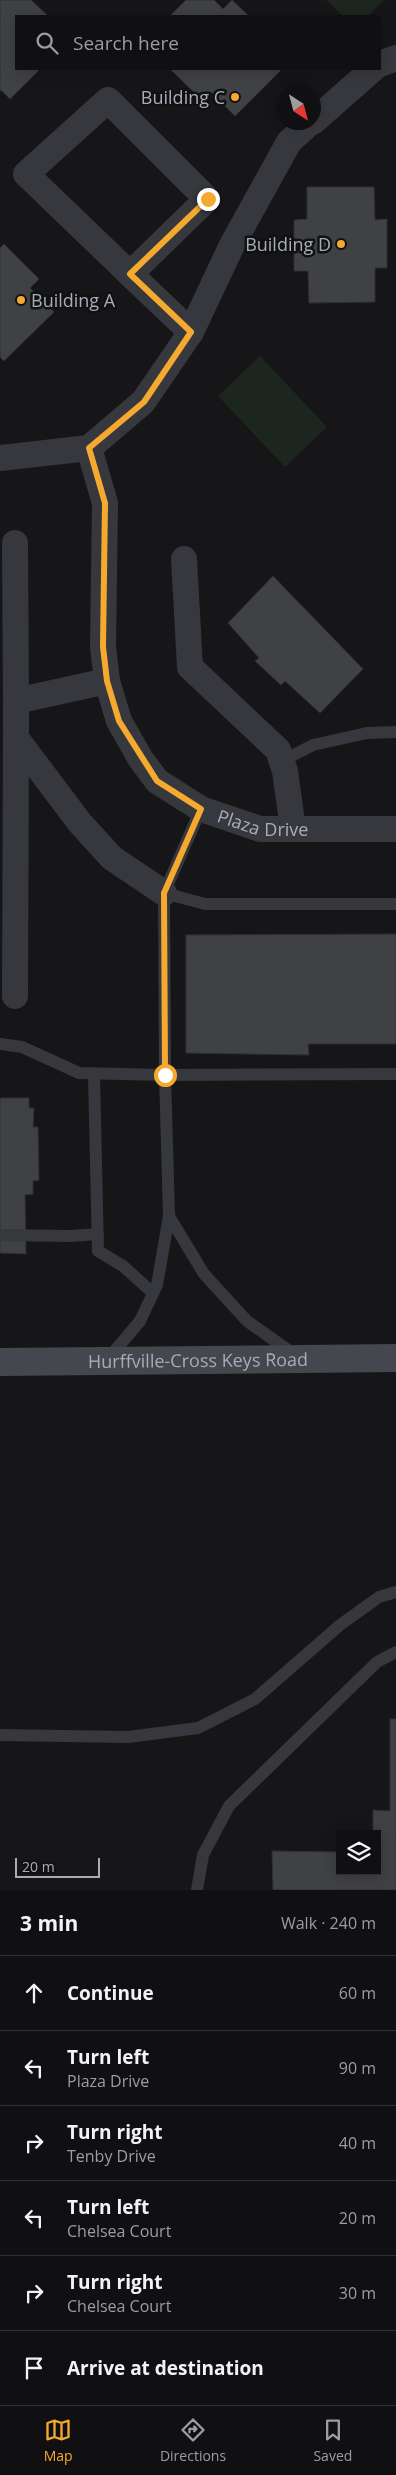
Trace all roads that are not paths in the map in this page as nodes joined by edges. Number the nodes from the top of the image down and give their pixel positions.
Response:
1 (396, 58) edge
2 (381, 64) edge
3 (372, 70) edge
4 (321, 114) edge
5 (303, 130) edge
6 (130, 274) junction
7 (191, 332) junction
8 (89, 448) junction
9 (0, 458) edge
10 (15, 543) dead end
11 (184, 559) dead end
12 (107, 681) junction
13 (16, 701) junction
14 (396, 732) edge
15 (16, 738) junction
16 (282, 761) junction
17 (201, 809) junction
18 (293, 829) junction
19 (396, 829) edge
20 (164, 893) junction
21 (396, 904) edge
22 (14, 996) dead end
23 (0, 1044) edge
24 (94, 1074) junction
25 (396, 1074) edge
26 (165, 1075) junction
27 (170, 1216) junction
28 (98, 1234) junction
29 (0, 1235) edge
30 (153, 1294) junction
31 (299, 1357) junction
32 (396, 1358) edge
33 (108, 1360) junction
34 (0, 1362) edge
35 (396, 1592) edge
36 (396, 1652) edge
37 (0, 1735) edge
38 (197, 1890) edge

1 - 2 street
3 - 4 street
5 - 7 street
6 - 6 street
6 - 7 street
7 - 8 street
8 - 9 street
8 - 12 street, Plaza Drive
10 - 13 street
11 - 16 street
12 - 13 street
12 - 17 street, Plaza Drive
13 - 15 street
14 - 16 lane
15 - 20 street
15 - 22 street
16 - 18 street
17 - 18 street, Plaza Drive
17 - 20 lane
18 - 19 street, Plaza Drive
20 - 21 lane
20 - 26 lane
23 - 24 lane
24 - 26 lane
24 - 28 lane
25 - 26 lane
26 - 27 lane
27 - 30 lane
27 - 31 lane
28 - 29 lane
28 - 30 lane
30 - 33 lane
31 - 32 main road, Hurffville-Cross Keys Road
31 - 33 main road, Hurffville-Cross Keys Road
33 - 34 main road, Hurffville-Cross Keys Road
35 - 37 lane
36 - 38 lane

